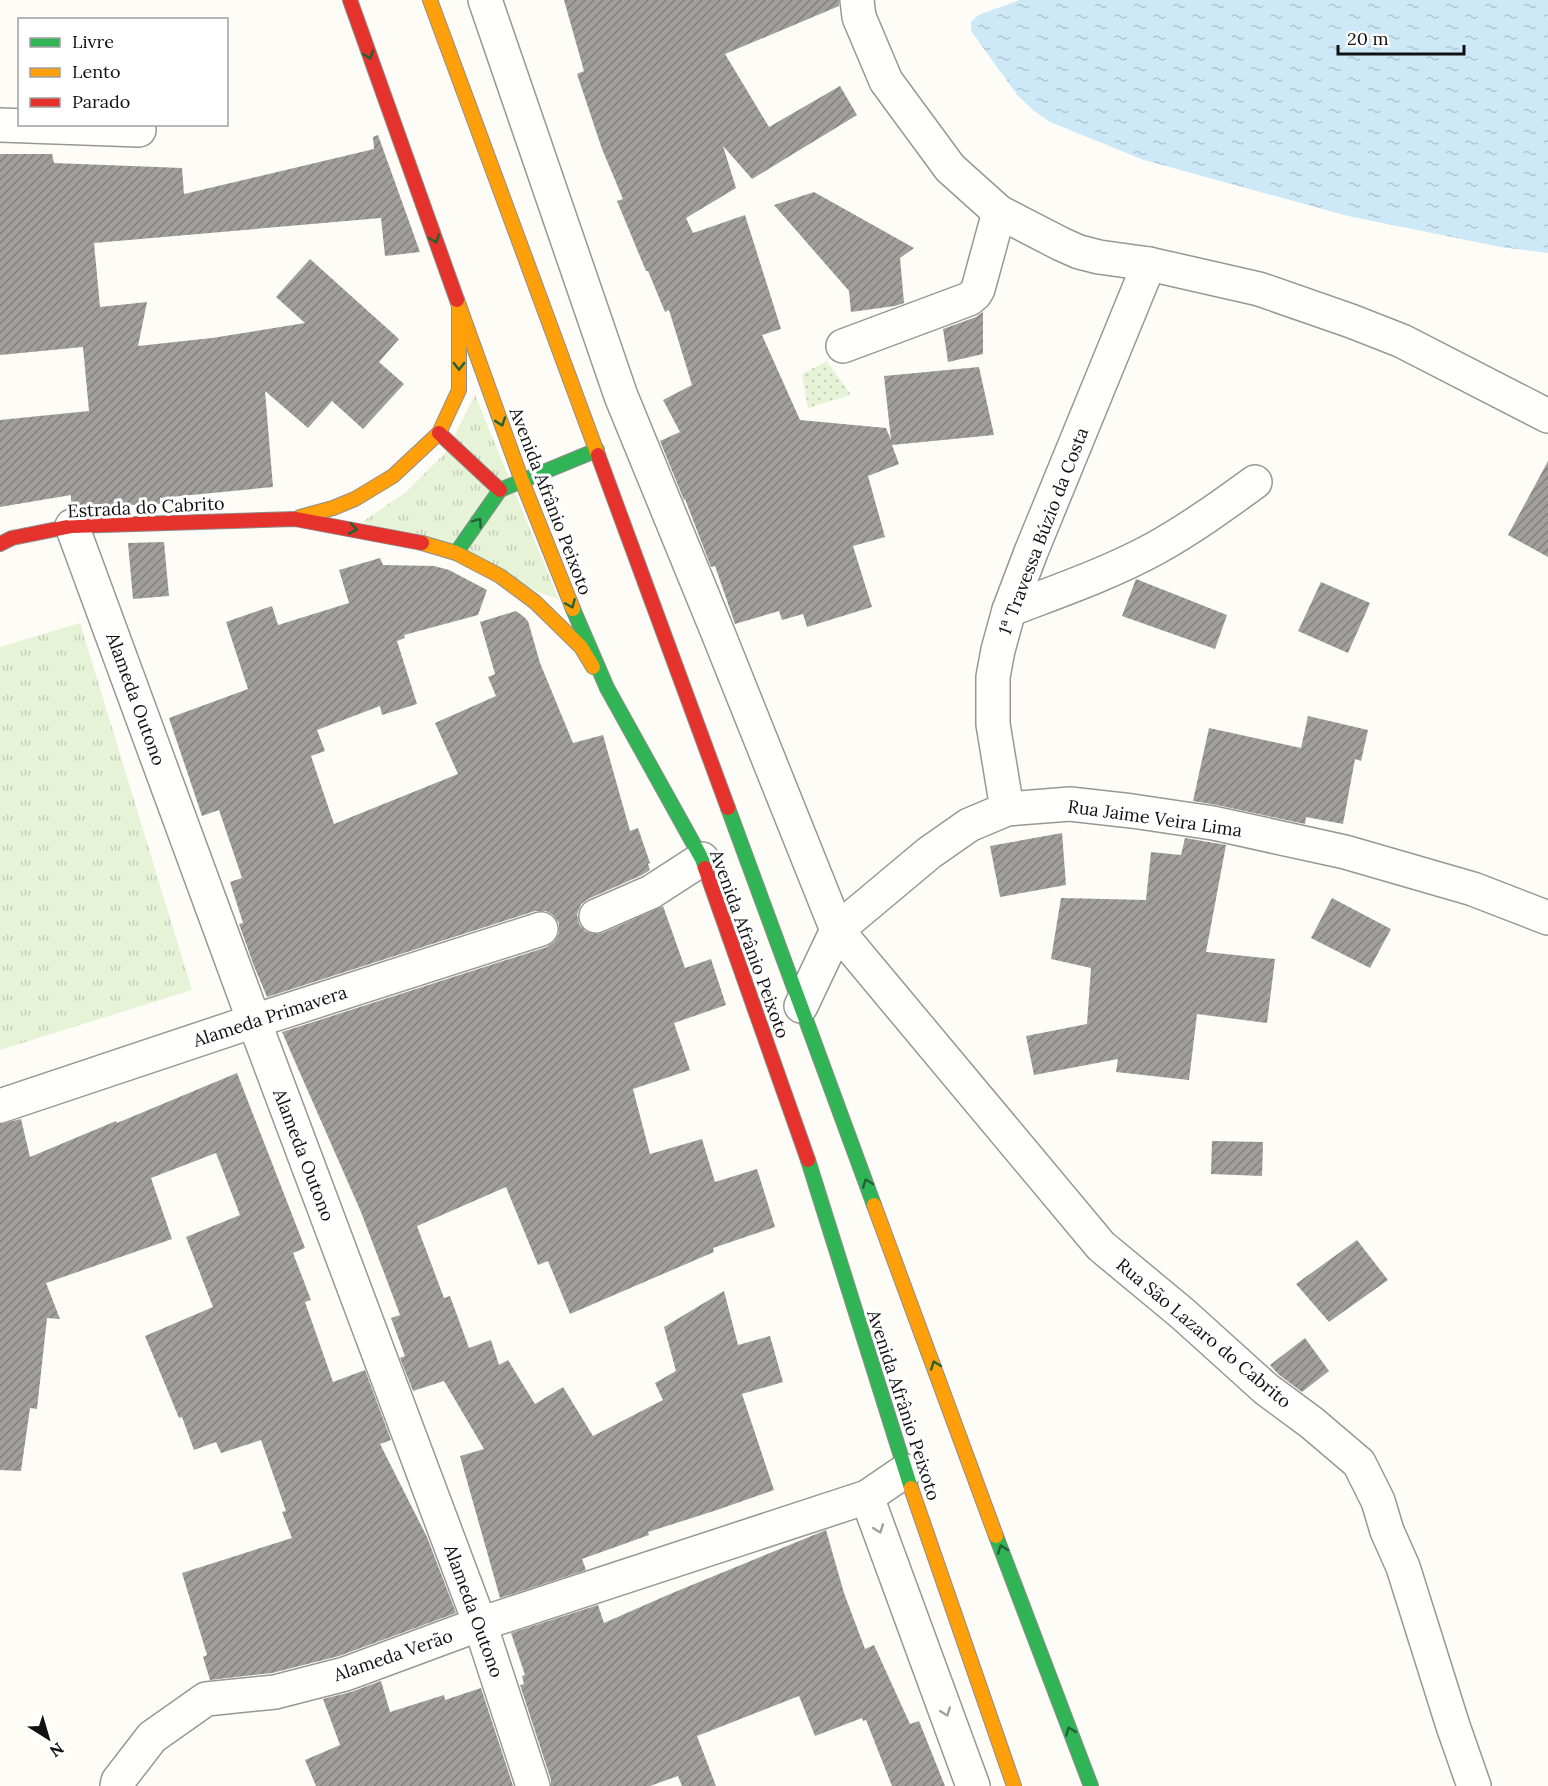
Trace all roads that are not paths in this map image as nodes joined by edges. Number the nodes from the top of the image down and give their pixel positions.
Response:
1 (350, 0) edge
2 (430, 0) edge
3 (485, 0) edge
4 (856, 0) edge
5 (0, 125) edge
6 (18, 126) edge
7 (28, 126) edge
8 (139, 130) dead end
9 (999, 212) junction
10 (1149, 264) junction
11 (459, 307) junction
12 (843, 346) dead end
13 (1548, 416) edge
14 (439, 433) junction
15 (597, 450) junction
16 (522, 481) junction
17 (1255, 482) dead end
18 (500, 490) junction
19 (295, 519) junction
20 (72, 526) junction
21 (0, 544) edge
22 (456, 553) junction
23 (1009, 610) junction
24 (607, 688) junction
25 (1007, 809) junction
26 (702, 859) junction
27 (596, 916) dead end
28 (1548, 918) edge
29 (541, 929) dead end
30 (837, 930) junction
31 (801, 1006) junction
32 (254, 1021) junction
33 (0, 1106) edge
34 (904, 1471) junction
35 (867, 1497) junction
36 (480, 1624) junction
37 (117, 1786) edge
38 (533, 1786) edge
39 (973, 1786) edge
40 (1014, 1786) edge
41 (1090, 1786) edge
42 (1474, 1786) edge

1 -> 11 main road, Avenida Afrânio Peixoto
2 - 15 main road, Avenida Afrânio Peixoto
3 - 30 street, Rua São Lazaro do Cabrito
4 - 9 street
5 - 6 street
7 - 8 street
9 - 10 street
9 - 12 street
10 - 13 street
10 - 23 street, 1ª Travessa Búzio da Costa
11 -> 14 main road, Estrada do Cabrito
11 -> 16 main road, Avenida Afrânio Peixoto
14 - 18 main road
14 - 19 main road, Estrada do Cabrito
15 - 16 main road
15 - 31 main road, Avenida Afrânio Peixoto
16 - 18 main road
16 -> 24 main road, Avenida Afrânio Peixoto
17 - 23 street
22 -> 18 main road
19 - 20 main road, Estrada do Cabrito
19 -> 22 main road, Estrada do Cabrito
20 - 21 main road, Estrada do Cabrito
20 - 32 street, Alameda Outono
22 - 24 main road, Estrada do Cabrito
23 - 25 street, 1ª Travessa Búzio da Costa
24 - 26 main road, Avenida Afrânio Peixoto
25 - 28 street, Rua Jaime Veira Lima
25 - 30 street, Rua Jaime Veira Lima
26 - 27 street
26 - 34 main road, Avenida Afrânio Peixoto
29 - 32 street, Alameda Primavera
30 - 31 street, Rua Jaime Veira Lima
30 - 42 street, Rua São Lazaro do Cabrito
41 -> 31 main road, Avenida Afrânio Peixoto
32 - 33 street, Alameda Primavera
32 - 36 street, Alameda Outono
34 - 35 street, Alameda Verão
34 - 40 main road, Avenida Afrânio Peixoto
35 - 36 street, Alameda Verão
35 -> 39 street
36 - 37 street, Alameda Verão
36 - 38 street, Alameda Outono

